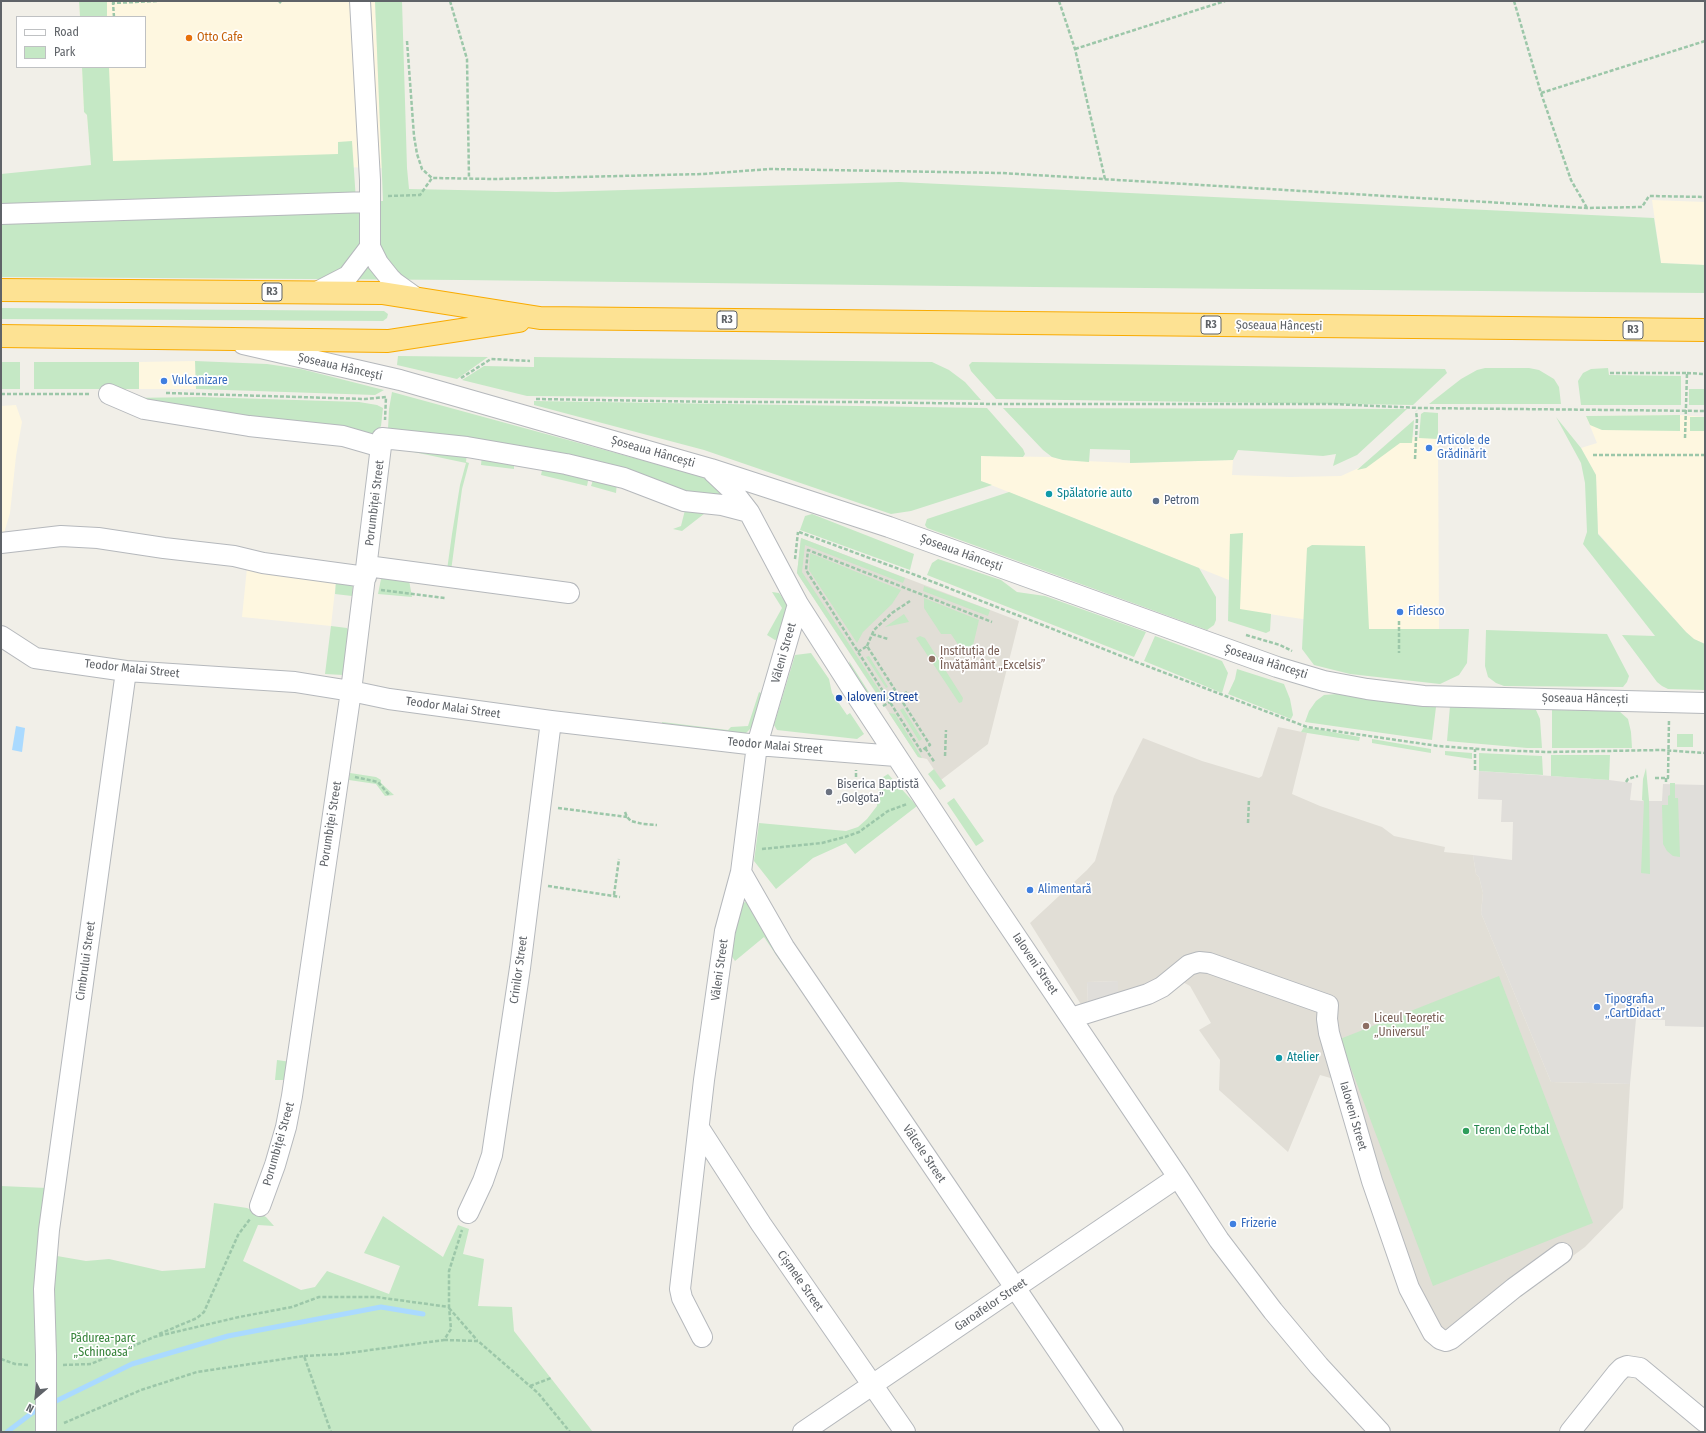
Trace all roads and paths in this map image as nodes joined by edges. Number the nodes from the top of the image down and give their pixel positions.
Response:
1 (159, 1) edge
2 (360, 1) edge
3 (450, 1) edge
4 (1059, 1) edge
5 (1225, 1) edge
6 (1514, 1) edge
7 (113, 2) edge
8 (114, 16) edge
9 (407, 41) dead end
10 (1705, 41) edge
11 (1075, 49) junction
12 (1541, 93) junction
13 (432, 178) junction
14 (469, 178) junction
15 (1105, 180) junction
16 (1705, 197) edge
17 (369, 199) junction
18 (1587, 208) junction
19 (1, 214) edge
20 (370, 247) junction
21 (1, 290) edge
22 (317, 292) junction
23 (416, 298) junction
24 (540, 318) junction
25 (1705, 330) edge
26 (1, 336) edge
27 (224, 339) junction
28 (530, 361) dead end
29 (1610, 373) dead end
30 (1687, 373) junction
31 (1704, 374) edge
32 (460, 382) dead end
33 (160, 393) dead end
34 (1, 394) edge
35 (109, 394) joint
36 (530, 399) dead end
37 (1416, 411) dead end
38 (1685, 411) junction
39 (1705, 411) edge
40 (1685, 438) dead end
41 (382, 443) junction
42 (1593, 455) dead end
43 (1705, 455) edge
44 (1415, 459) dead end
45 (711, 469) junction
46 (749, 512) junction
47 (799, 532) dead end
48 (1, 543) edge
49 (366, 577) junction
50 (569, 593) dead end
51 (445, 598) dead end
52 (910, 601) dead end
53 (798, 604) junction
54 (1399, 621) dead end
55 (992, 622) dead end
56 (872, 634) junction
57 (1244, 634) dead end
58 (888, 639) dead end
59 (7, 641) edge
60 (867, 646) junction
61 (858, 652) junction
62 (1296, 653) dead end
63 (1399, 653) dead end
64 (126, 671) junction
65 (351, 691) junction
66 (907, 692) dead end
67 (899, 697) junction
68 (1705, 703) edge
69 (1669, 718) dead end
70 (551, 721) junction
71 (946, 730) dead end
72 (757, 745) junction
73 (925, 748) junction
74 (1476, 748) junction
75 (1668, 751) junction
76 (1705, 752) edge
77 (896, 756) junction
78 (945, 756) dead end
79 (935, 763) dead end
80 (1475, 770) dead end
81 (339, 774) junction
82 (1638, 776) dead end
83 (1654, 778) dead end
84 (1666, 778) junction
85 (1626, 782) dead end
86 (1666, 784) dead end
87 (390, 796) dead end
88 (1249, 799) dead end
89 (540, 805) junction
90 (888, 811) dead end
91 (625, 812) dead end
92 (627, 817) junction
93 (1248, 823) dead end
94 (657, 825) dead end
95 (744, 851) junction
96 (619, 859) dead end
97 (741, 872) junction
98 (531, 883) junction
99 (614, 896) junction
100 (620, 896) dead end
101 (1071, 1018) junction
102 (699, 1128) junction
103 (1178, 1177) junction
104 (260, 1206) joint
105 (468, 1214) joint
106 (1562, 1253) dead end
107 (1015, 1288) junction
108 (449, 1307) junction
109 (154, 1337) junction
110 (702, 1337) dead end
111 (444, 1340) junction
112 (478, 1341) junction
113 (304, 1356) junction
114 (1, 1359) edge
115 (46, 1366) junction
116 (551, 1378) dead end
117 (873, 1385) junction
118 (530, 1386) junction
119 (46, 1420) edge
120 (1705, 1422) edge
121 (331, 1432) edge
122 (570, 1432) edge
123 (803, 1432) edge
124 (905, 1432) edge
125 (1113, 1432) edge
126 (1380, 1432) edge
127 (1570, 1432) edge

1 - 7 path
2 - 17 street
3 - 14 path
4 - 11 path
5 - 11 path
6 - 12 path
7 - 8 path
9 - 13 path
10 - 12 path
11 - 15 path
12 - 18 path
13 - 14 path
13 - 17 path
14 - 15 path
15 - 18 path
16 - 18 path
17 - 19 street
17 - 20 street
20 - 22 street
20 - 23 street
21 - 22 highway, Șoseaua Hâncești / R3
22 - 23 highway, Șoseaua Hâncești / R3
23 - 24 highway, Șoseaua Hâncești / R3
24 - 25 highway, Șoseaua Hâncești / R3
24 - 27 highway, Șoseaua Hâncești / R3
26 - 27 highway, Șoseaua Hâncești / R3
27 - 45 street, Șoseaua Hâncești
28 - 32 path
29 - 30 path
30 - 31 path
30 - 38 path
33 - 41 path
34 - 35 path
35 - 41 street
36 - 38 path
37 - 44 path
38 - 39 path
38 - 40 path
41 - 46 street
41 - 49 street, Porumbiței Street
42 - 43 path
45 - 46 street, Ialoveni Street
45 - 68 street, Șoseaua Hâncești
46 - 53 street, Ialoveni Street
47 - 74 path
48 - 49 street
49 - 50 street
49 - 51 path
49 - 65 street, Porumbiței Street
52 - 56 path
53 - 72 street, Văleni Street
53 - 77 street, Ialoveni Street
54 - 63 path
55 - 61 path
56 - 58 path
56 - 60 path
57 - 62 path
59 - 64 street, Teodor Malai Street
60 - 61 path
60 - 67 path
61 - 73 path
64 - 65 street, Teodor Malai Street
64 - 115 street, Cimbrului Street
65 - 70 street, Teodor Malai Street
65 - 81 street, Porumbiței Street
66 - 67 path
67 - 73 path
69 - 75 path
70 - 72 street, Teodor Malai Street
70 - 89 street, Crinilor Street
71 - 78 path
72 - 77 street, Teodor Malai Street
72 - 95 street, Văleni Street
73 - 79 path
74 - 75 path
74 - 80 path
75 - 76 path
75 - 84 path
77 - 101 street, Ialoveni Street
81 - 87 path
81 - 104 street, Porumbiței Street
82 - 85 path
83 - 84 path
84 - 86 path
88 - 93 path
89 - 92 path
89 - 98 street, Crinilor Street
90 - 95 path
91 - 92 path
92 - 94 path
95 - 97 street, Văleni Street
96 - 99 path
97 - 102 street, Văleni Street
97 - 107 street, Vâlcele Street
98 - 99 path
98 - 105 street, Crinilor Street
99 - 100 path
101 - 103 street, Ialoveni Street
101 - 106 street, Ialoveni Street
102 - 110 street, Văleni Street
102 - 117 street, Cișmele Street
103 - 107 street, Garoafelor Street
103 - 126 street, Ialoveni Street
104 - 109 path
105 - 108 path
107 - 117 street, Garoafelor Street
107 - 125 street, Vâlcele Street
108 - 109 path
108 - 111 path
108 - 112 path
109 - 115 path
111 - 112 path
111 - 113 path
112 - 118 path
113 - 119 path
113 - 121 path
114 - 115 path
115 - 119 street, Cimbrului Street
116 - 118 path
117 - 123 street, Garoafelor Street
117 - 124 street, Cișmele Street
118 - 122 path
120 - 127 street

